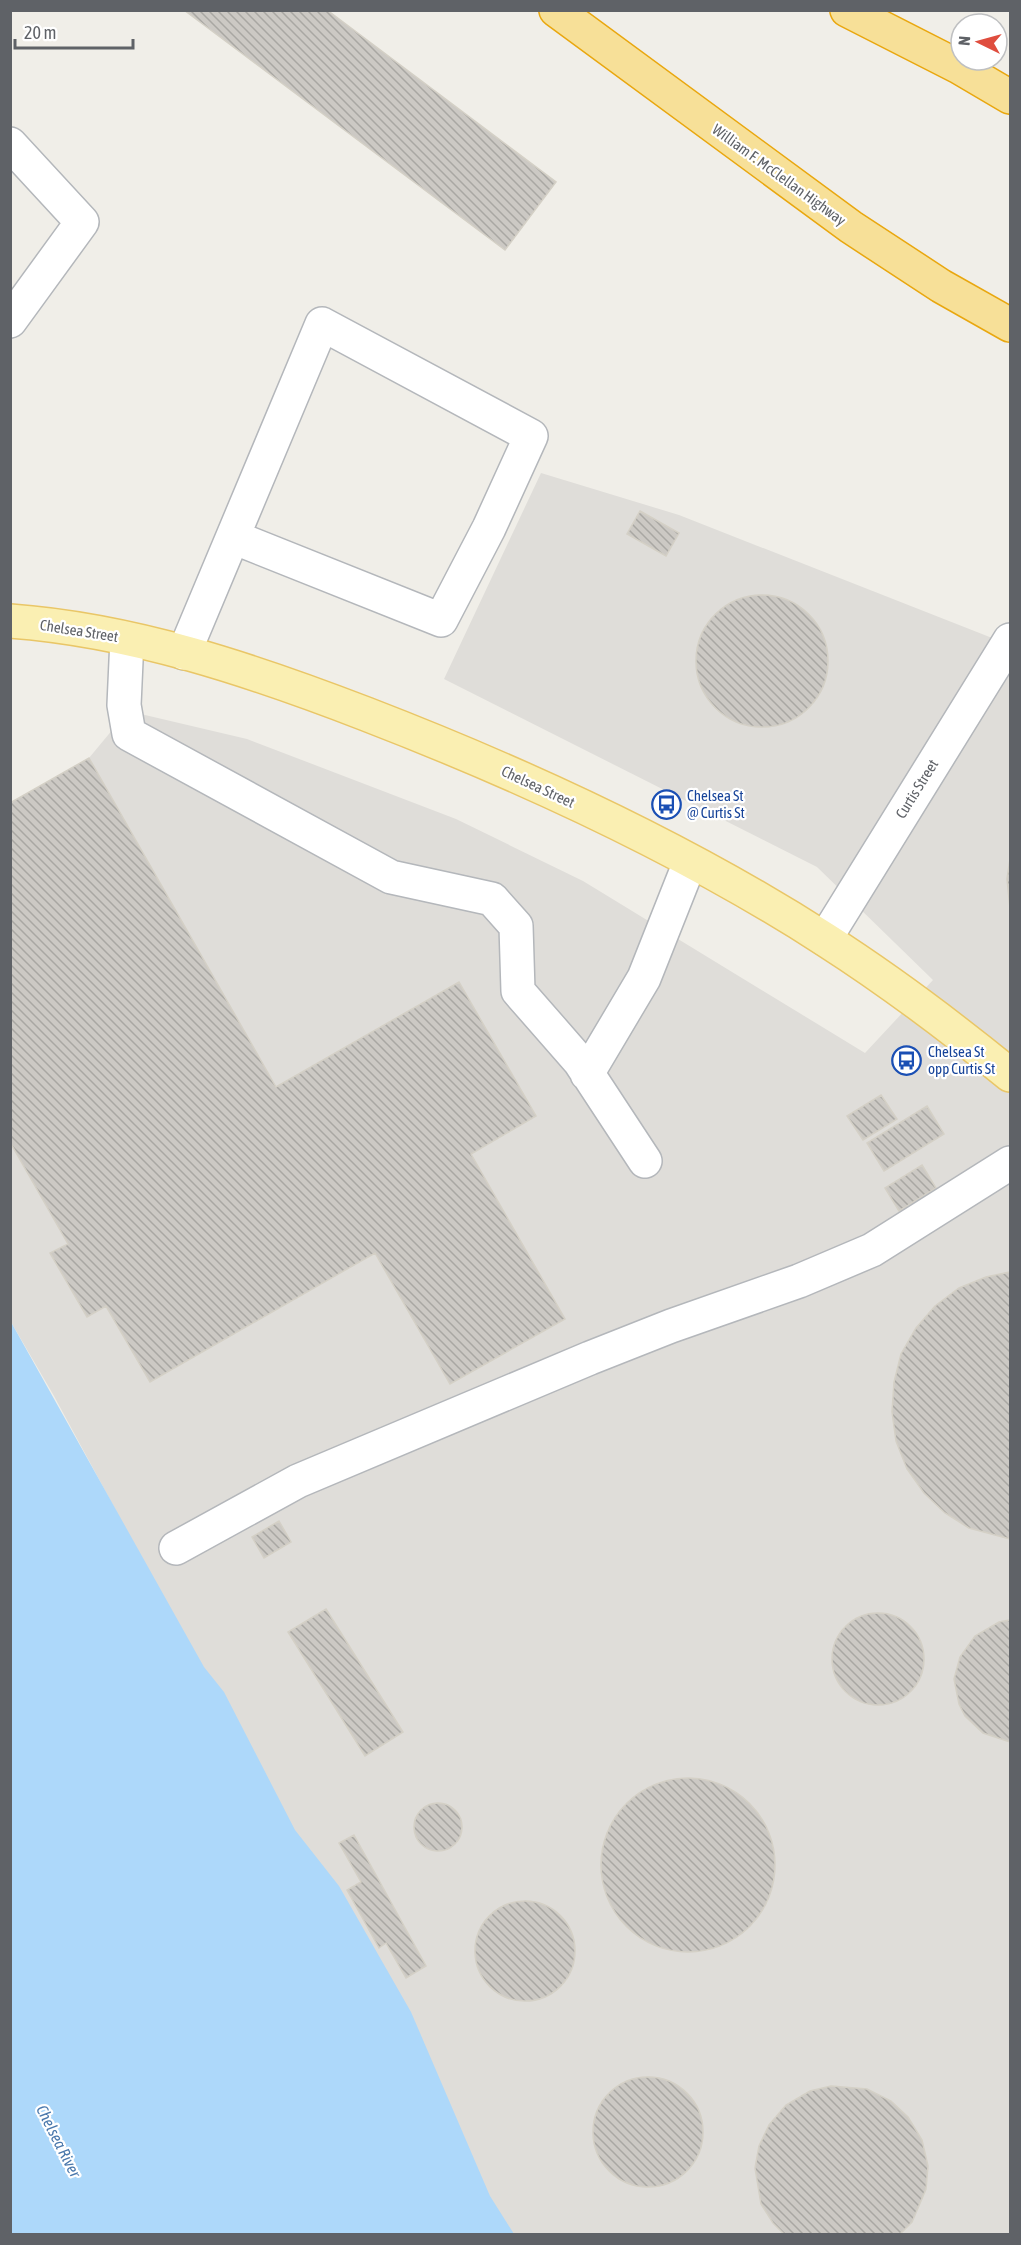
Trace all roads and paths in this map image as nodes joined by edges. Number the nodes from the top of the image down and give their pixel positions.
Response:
1 (556, 10) edge
2 (847, 10) edge
3 (932, 53) junction
4 (1011, 83) edge
5 (1011, 97) edge
6 (10, 144) edge
7 (10, 321) edge
8 (1011, 326) edge
9 (233, 537) junction
10 (10, 621) edge
11 (127, 639) junction
12 (1011, 640) edge
13 (184, 654) junction
14 (690, 862) junction
15 (825, 939) junction
16 (587, 1074) junction
17 (1011, 1075) edge
18 (645, 1161) dead end
19 (1011, 1164) edge
20 (176, 1548) dead end

1 - 8 highway, William F. McClellan Highway
2 - 3 highway
3 - 4 highway
3 - 5 highway
6 - 7 street
9 - 9 street
9 - 13 street
10 - 11 main road, Chelsea Street
11 - 13 main road, Chelsea Street
11 - 16 street
12 - 15 street, Curtis Street
13 - 14 main road, Chelsea Street
14 - 15 main road, Chelsea Street
14 - 16 street
15 - 17 main road, Chelsea Street
16 - 18 street
19 - 20 street

